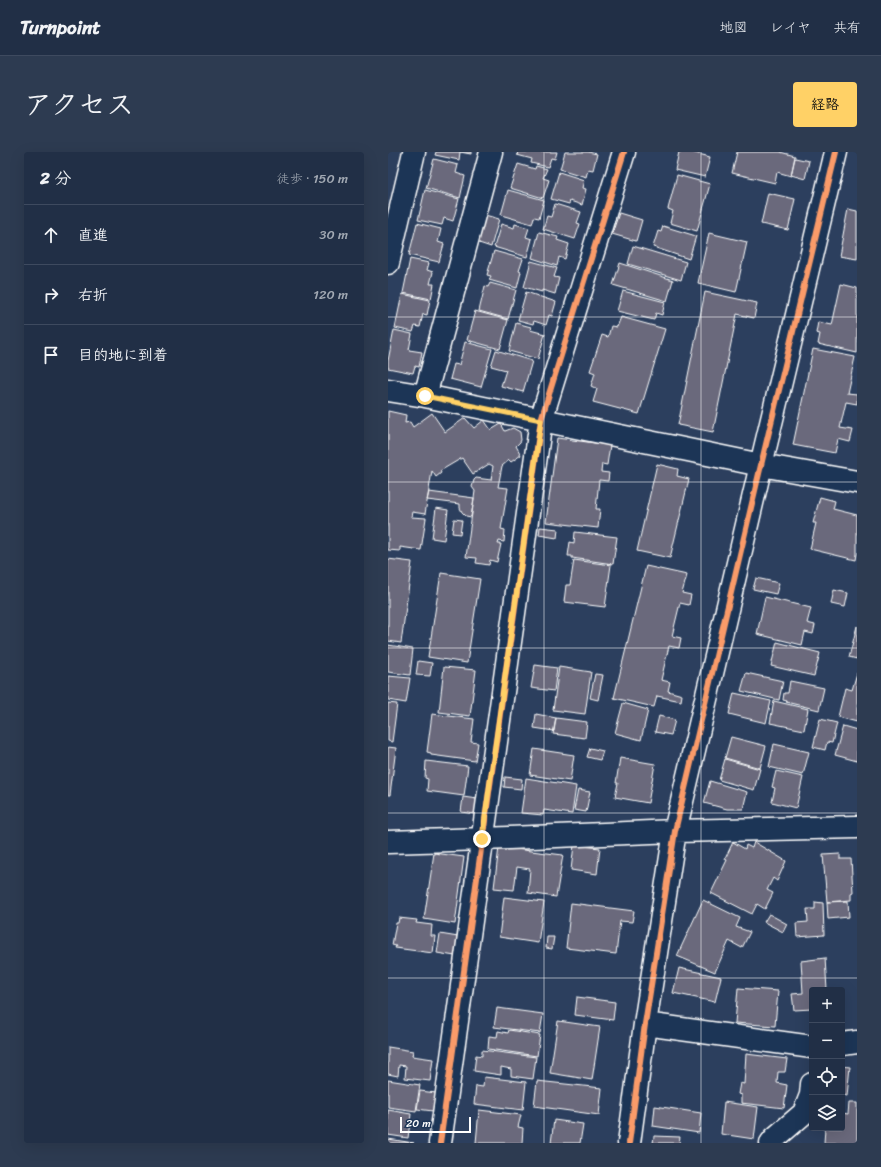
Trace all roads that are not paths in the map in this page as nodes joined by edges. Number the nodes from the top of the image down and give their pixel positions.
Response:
1 (414, 152) edge
2 (491, 152) edge
3 (624, 152) edge
4 (836, 152) edge
5 (388, 264) edge
6 (388, 390) edge
7 (425, 396) junction
8 (541, 420) junction
9 (761, 465) junction
10 (857, 482) edge
11 (857, 827) edge
12 (675, 831) junction
13 (482, 839) junction
14 (388, 842) edge
15 (645, 1024) junction
16 (857, 1042) edge
17 (845, 1044) edge
18 (809, 1047) edge
19 (811, 1095) edge
20 (440, 1143) edge
21 (629, 1143) edge
22 (772, 1143) edge

1 - 5 street
2 - 7 street
3 - 8 street
4 - 9 street
6 - 7 street
7 - 8 street
8 - 9 street
8 - 13 street
9 - 10 street
9 - 12 street
11 - 12 street
12 - 13 street
12 - 15 street
13 - 14 street
13 - 20 street
15 - 18 street
15 - 21 street
16 - 17 street
19 - 22 street

